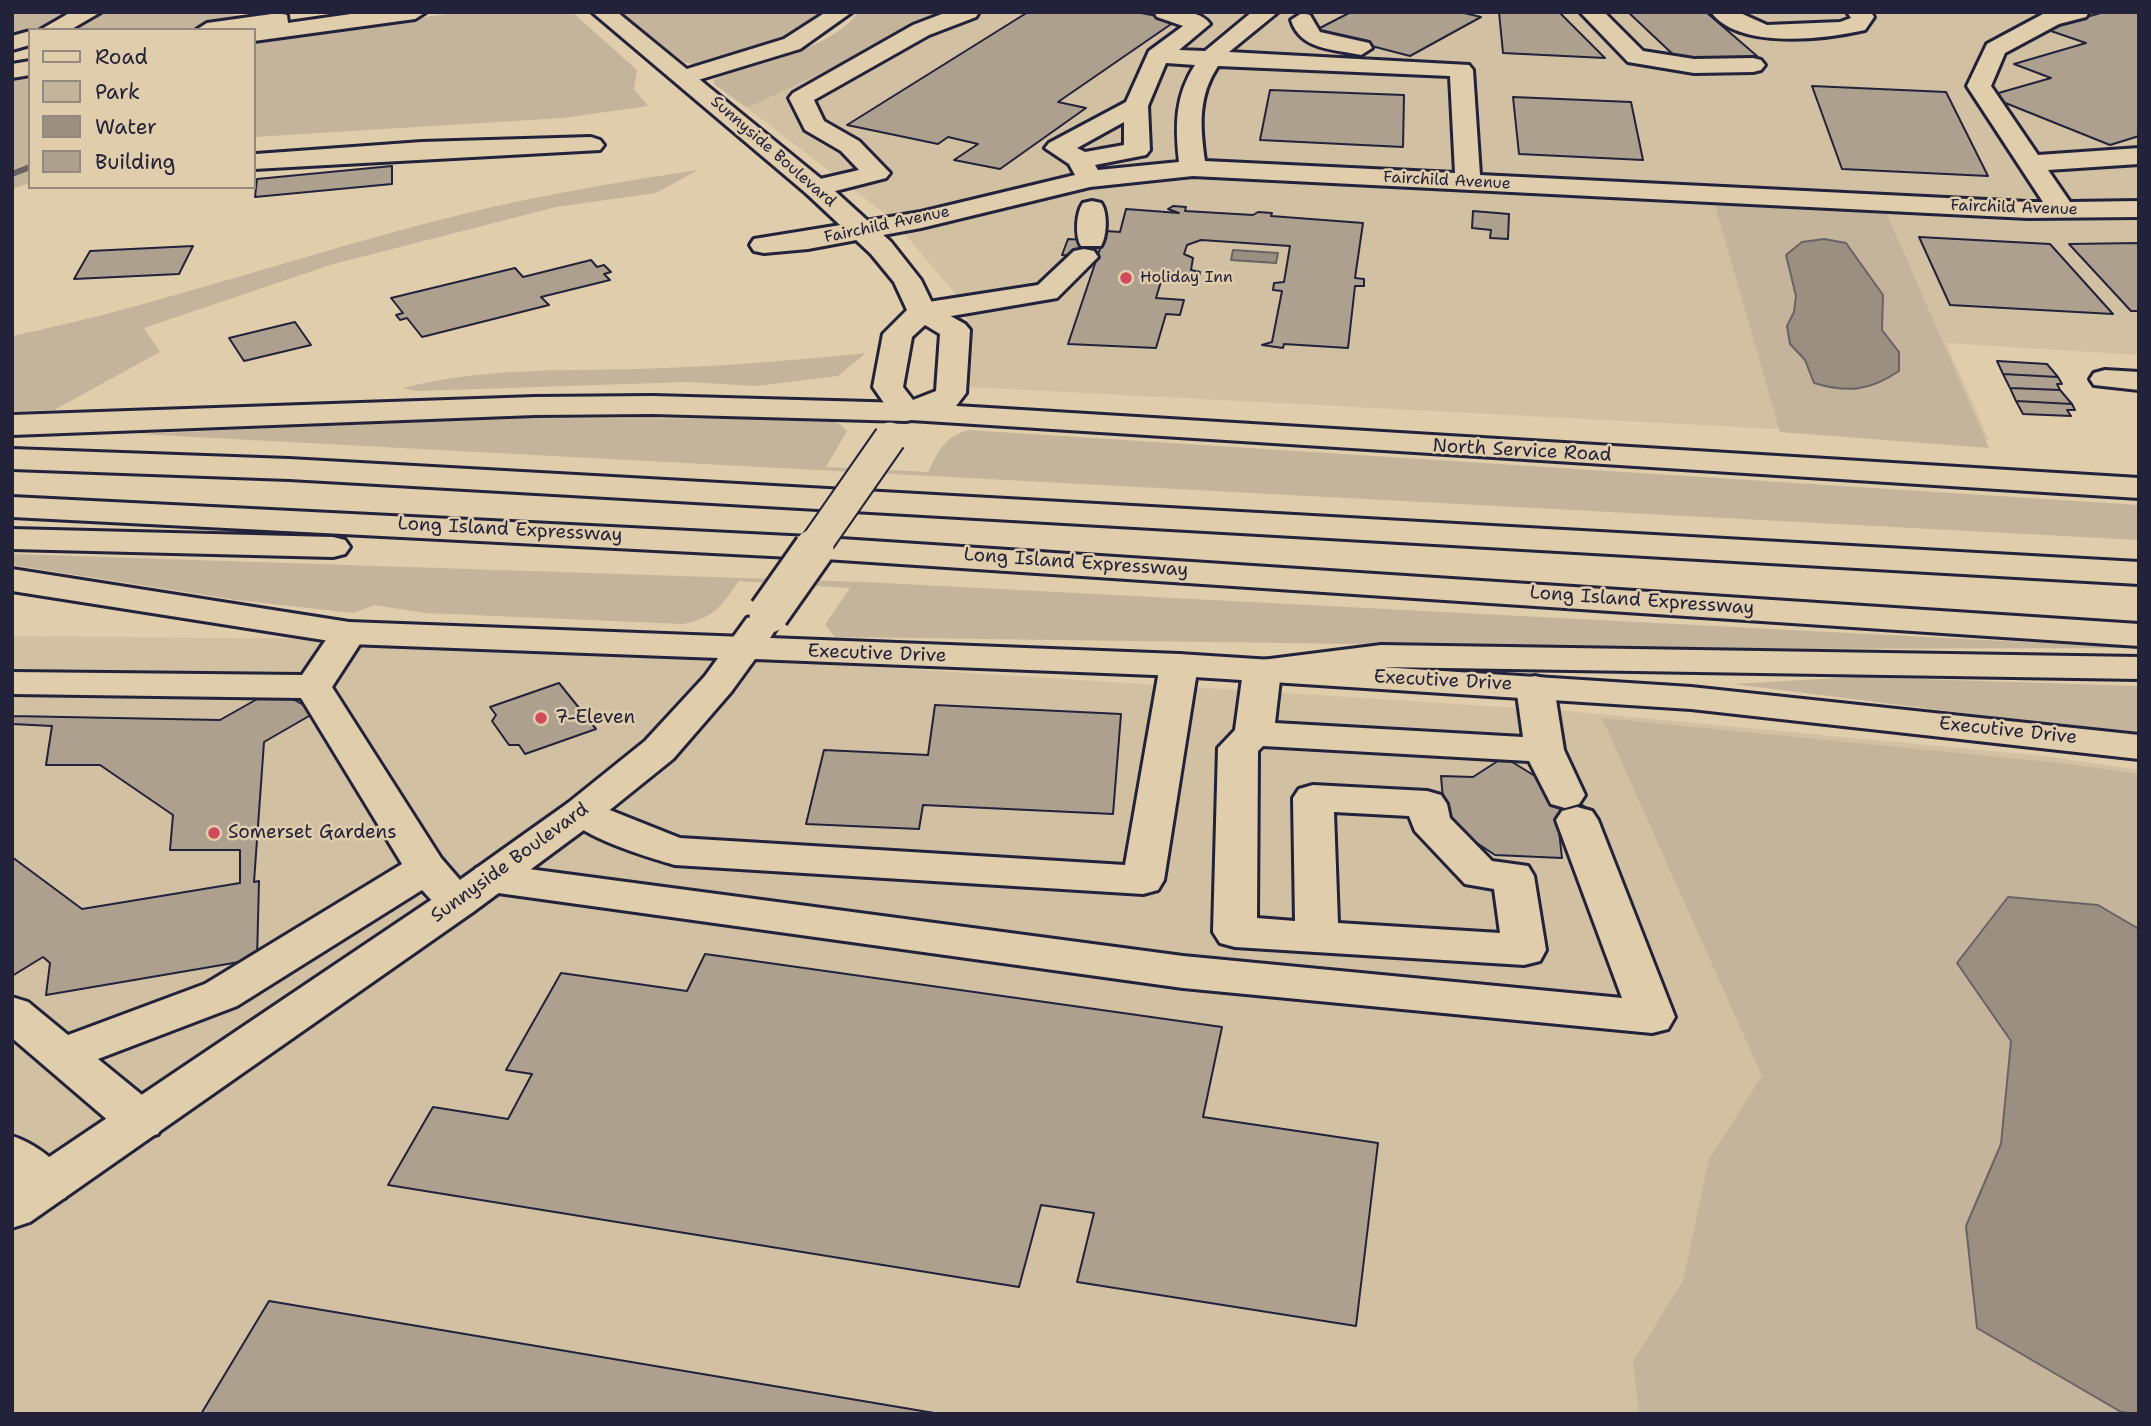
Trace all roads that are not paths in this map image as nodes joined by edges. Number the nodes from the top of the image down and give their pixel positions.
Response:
1 (90, 12) edge
2 (226, 12) edge
3 (330, 12) edge
4 (336, 12) edge
5 (415, 12) edge
6 (603, 12) edge
7 (841, 12) edge
8 (968, 12) edge
9 (1165, 12) edge
10 (1203, 12) edge
11 (1591, 12) edge
12 (1722, 12) edge
13 (1857, 12) edge
14 (2078, 12) edge
15 (1266, 13) edge
16 (1310, 16) edge
17 (55, 28) edge
18 (221, 28) edge
19 (1240, 30) junction
20 (256, 34) edge
21 (1383, 54) dead end
22 (1157, 56) junction
23 (1754, 65) dead end
24 (1204, 69) junction
25 (685, 77) junction
26 (1136, 106) junction
27 (591, 145) dead end
28 (2139, 156) edge
29 (256, 162) dead end
30 (2032, 163) junction
31 (1084, 169) junction
32 (1193, 169) junction
33 (1467, 172) junction
34 (2126, 184) dead end
35 (2047, 185) junction
36 (816, 188) junction
37 (1092, 209) dead end
38 (2139, 209) edge
39 (2062, 211) junction
40 (863, 231) junction
41 (764, 246) dead end
42 (922, 312) junction
43 (2105, 379) dead end
44 (2139, 381) edge
45 (12, 425) edge
46 (898, 425) junction
47 (12, 459) edge
48 (2139, 488) edge
49 (12, 507) edge
50 (12, 539) edge
51 (708, 541) junction
52 (2139, 573) edge
53 (12, 580) edge
54 (349, 633) junction
55 (2139, 635) edge
56 (745, 648) junction
57 (1179, 665) junction
58 (2139, 668) edge
59 (1262, 671) junction
60 (12, 683) edge
61 (313, 687) junction
62 (1535, 687) junction
63 (1254, 734) junction
64 (2139, 747) edge
65 (1544, 750) junction
66 (582, 812) junction
67 (426, 868) junction
68 (474, 890) junction
69 (1317, 937) junction
70 (12, 1013) edge
71 (62, 1055) junction
72 (141, 1121) junction
73 (24, 1182) edge

1 - 17 main road
2 - 3 main road
4 - 18 main road
5 - 20 main road
6 - 25 main road, Sunnyside Boulevard
7 - 25 main road
8 - 36 main road
9 - 22 main road
10 - 19 main road
11 - 23 main road
12 - 13 main road
14 - 30 main road
15 - 16 main road
15 - 19 main road
16 - 21 main road
19 - 24 main road
22 - 24 main road
22 - 26 main road
24 - 32 main road
24 - 33 main road
25 - 36 main road, Sunnyside Boulevard
26 - 31 main road
26 - 31 main road
27 - 29 main road
28 - 30 main road
30 - 35 main road
31 - 32 main road, Fairchild Avenue
31 - 40 main road, Fairchild Avenue
32 - 33 main road, Fairchild Avenue
33 - 39 main road, Fairchild Avenue
34 - 35 main road
35 - 39 main road
36 - 40 main road, Sunnyside Boulevard
37 - 42 main road
38 - 39 main road, Fairchild Avenue
40 - 41 main road, Fairchild Avenue
40 - 42 main road, Sunnyside Boulevard
42 - 46 main road
42 - 46 main road
43 - 44 main road
45 - 46 main road, North Service Road
46 - 48 main road, North Service Road
46 - 56 main road, Sunnyside Boulevard, bridge
47 - 52 main road
49 - 51 main road, Long Island Expressway
50 - 51 main road
51 - 55 main road, Long Island Expressway
53 - 54 main road, Executive Drive
54 - 56 main road, Executive Drive
54 - 61 main road
56 - 57 main road, Executive Drive
56 - 66 main road, Sunnyside Boulevard
57 - 59 main road, Executive Drive
57 - 66 main road
58 - 59 main road
59 - 62 main road, Executive Drive
59 - 63 main road
60 - 61 main road
61 - 67 main road
62 - 64 main road, Executive Drive
62 - 65 main road
63 - 65 main road
63 - 69 main road
65 - 68 main road
66 - 68 main road, Sunnyside Boulevard
67 - 68 main road
67 - 71 main road
68 - 72 main road, Sunnyside Boulevard
69 - 69 main road
70 - 71 main road
71 - 72 main road
72 - 73 main road, Sunnyside Boulevard

